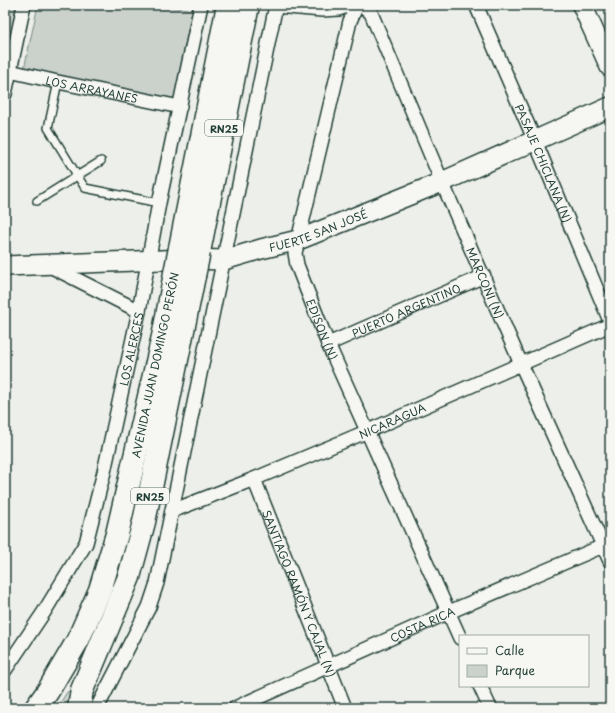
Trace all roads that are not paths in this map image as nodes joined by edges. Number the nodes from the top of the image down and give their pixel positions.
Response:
1 (24, 5) edge
2 (201, 5) edge
3 (228, 5) edge
4 (248, 5) edge
5 (350, 5) edge
6 (357, 5) edge
7 (362, 5) edge
8 (476, 5) edge
9 (582, 5) edge
10 (276, 6) edge
11 (610, 67) edge
12 (8, 70) edge
13 (58, 82) junction
14 (5, 94) edge
15 (180, 107) junction
16 (610, 107) edge
17 (535, 141) junction
18 (100, 162) dead end
19 (78, 176) junction
20 (442, 182) junction
21 (37, 201) dead end
22 (159, 203) junction
23 (298, 240) junction
24 (190, 250) junction
25 (149, 260) junction
26 (224, 260) junction
27 (46, 264) junction
28 (5, 266) edge
29 (185, 274) junction
30 (484, 276) junction
31 (140, 311) junction
32 (610, 321) edge
33 (610, 325) edge
34 (328, 344) junction
35 (521, 364) junction
36 (368, 431) junction
37 (254, 479) junction
38 (172, 511) junction
39 (607, 544) edge
40 (610, 562) edge
41 (449, 612) junction
42 (459, 636) edge
43 (328, 666) junction
44 (6, 667) edge
45 (480, 687) edge
46 (36, 708) edge
47 (79, 708) edge
48 (97, 708) edge
49 (235, 708) edge
50 (344, 708) edge
51 (490, 708) edge

1 - 12 street
2 - 15 street, LOS ALERCES
3 - 24 highway, AVENIDA JUAN DOMINGO PERÓN / RN25
4 - 24 highway, AVENIDA JUAN DOMINGO PERÓN / RN25
5 - 10 street
6 - 23 street, EDISON (N)
7 - 20 street, MARCONI (N)
8 - 17 street, PASAJE CHICLANA (N)
9 - 11 street
10 - 26 street
12 - 13 street, LOS ARRAYANES
12 - 14 street
13 - 15 street, LOS ARRAYANES
13 - 19 lane
15 - 22 street, LOS ALERCES
16 - 17 street, FUERTE SAN JOSÉ
17 - 20 street, FUERTE SAN JOSÉ
17 - 32 street, PASAJE CHICLANA (N)
18 - 19 lane
19 - 21 lane
19 - 22 lane
20 - 23 street, FUERTE SAN JOSÉ
20 - 30 street, MARCONI (N)
22 - 25 street, LOS ALERCES
23 - 26 street, FUERTE SAN JOSÉ
23 - 34 street, EDISON (N)
24 - 29 highway, AVENIDA JUAN DOMINGO PERÓN / RN25, bridge
25 - 26 street, FUERTE SAN JOSÉ
25 - 27 street, FUERTE SAN JOSÉ
25 - 31 street, LOS ALERCES
26 - 38 street
27 - 28 street, FUERTE SAN JOSÉ
27 - 31 street
29 - 46 highway, AVENIDA JUAN DOMINGO PERÓN / RN25
29 - 47 highway, AVENIDA JUAN DOMINGO PERÓN / RN25
30 - 34 street, PUERTO ARGENTINO
30 - 35 street, MARCONI (N)
31 - 44 street, LOS ALERCES
33 - 35 street, NICARAGUA
34 - 36 street, EDISON (N)
35 - 36 street, NICARAGUA
35 - 39 street, MARCONI (N)
36 - 37 street, NICARAGUA
36 - 41 street, EDISON (N)
37 - 38 street, NICARAGUA
37 - 43 street, SANTIAGO RAMÓN Y CAJAL (N)
38 - 48 street
39 - 40 street, MARCONI (N)
39 - 41 street, COSTA RICA
41 - 42 street, EDISON (N)
41 - 43 street, COSTA RICA
43 - 49 street, COSTA RICA
43 - 50 street, SANTIAGO RAMÓN Y CAJAL (N)
45 - 51 street

